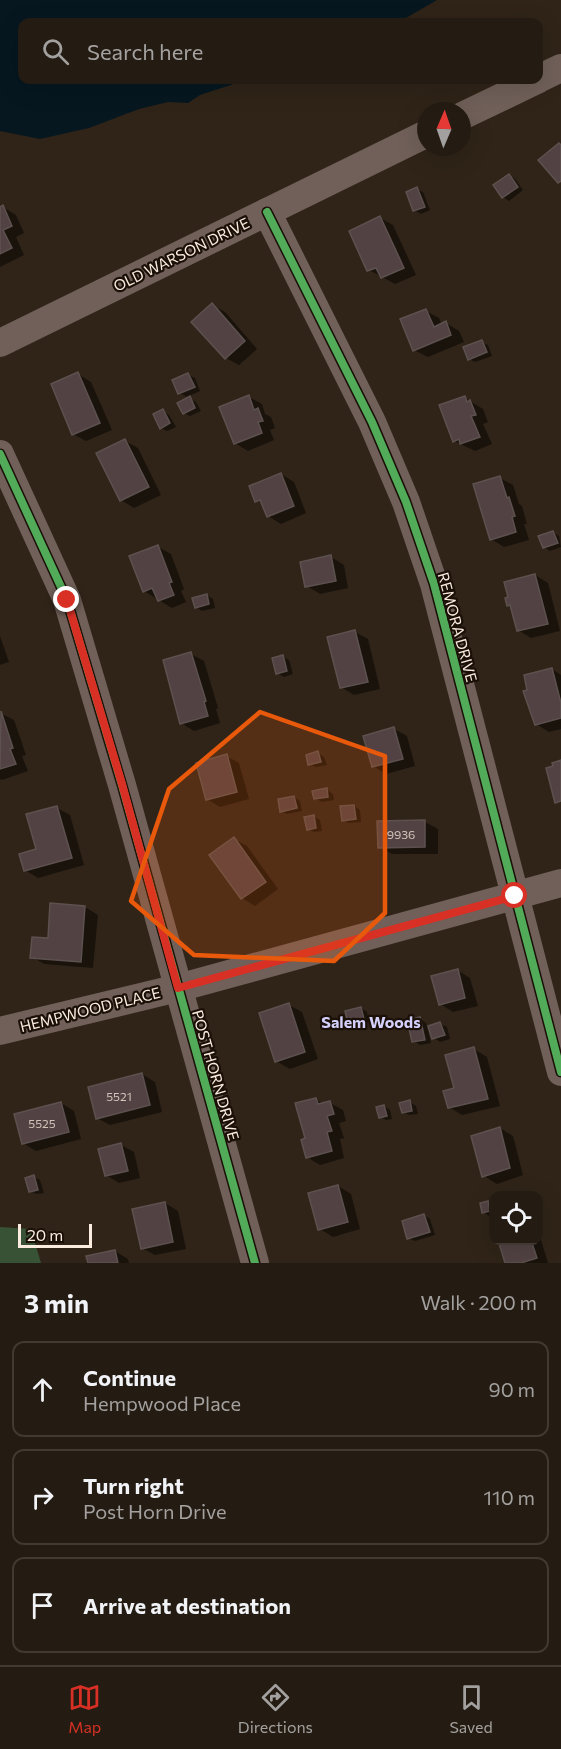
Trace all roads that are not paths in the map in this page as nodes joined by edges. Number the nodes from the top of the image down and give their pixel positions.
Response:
1 (561, 68) edge
2 (543, 77) edge
3 (528, 84) edge
4 (471, 112) edge
5 (417, 138) edge
6 (267, 212) junction
7 (0, 343) edge
8 (0, 453) edge
9 (561, 883) edge
10 (515, 896) junction
11 (178, 988) junction
12 (0, 1031) edge
13 (561, 1072) edge
14 (255, 1263) edge

1 - 2 street
3 - 4 street
5 - 6 street, OLD WARSON DRIVE
6 - 7 street, OLD WARSON DRIVE
6 - 10 street, REMORA DRIVE
8 - 11 street, POST HORN DRIVE
9 - 10 street, HEMPWOOD PLACE
10 - 11 street, HEMPWOOD PLACE
10 - 13 street, REMORA DRIVE
11 - 12 street, HEMPWOOD PLACE
11 - 14 street, POST HORN DRIVE

